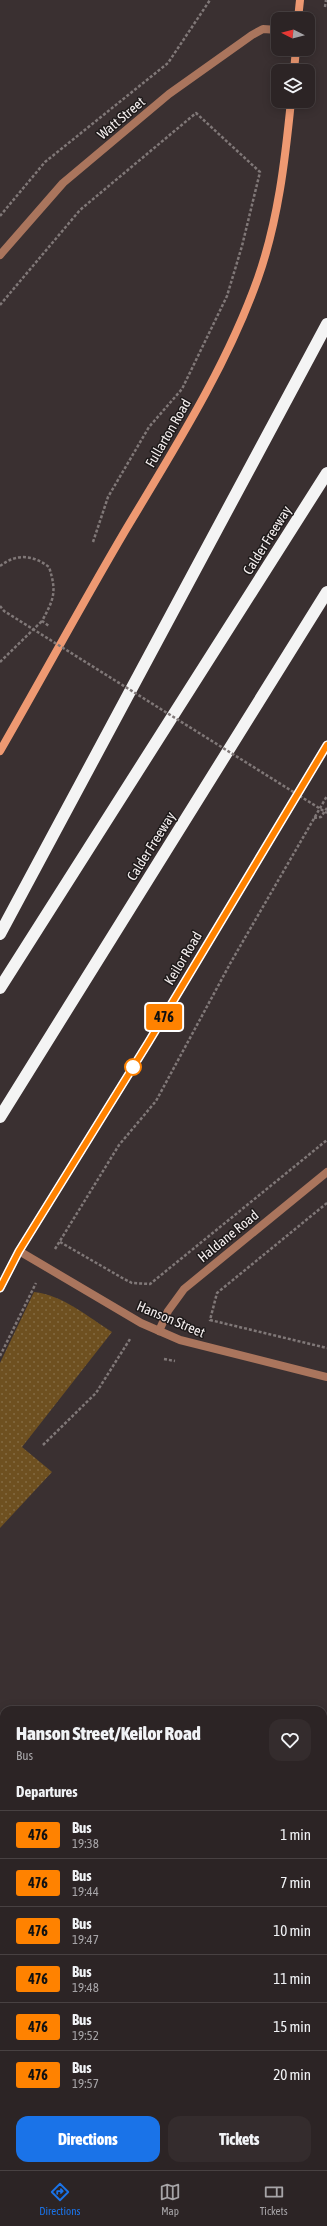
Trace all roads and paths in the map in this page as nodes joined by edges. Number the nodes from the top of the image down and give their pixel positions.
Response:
1 (210, 0) edge
2 (300, 0) edge
3 (326, 0) edge
4 (326, 7) dead end
5 (299, 12) edge
6 (271, 30) edge
7 (290, 108) edge
8 (0, 216) edge
9 (0, 255) edge
10 (0, 305) edge
11 (327, 324) edge
12 (327, 473) edge
13 (91, 548) dead end
14 (0, 566) edge
15 (327, 592) edge
16 (0, 606) edge
17 (53, 619) dead end
18 (42, 621) junction
19 (50, 626) junction
20 (42, 639) dead end
21 (0, 662) edge
22 (327, 745) edge
23 (0, 751) edge
24 (327, 796) edge
25 (327, 808) edge
26 (327, 813) edge
27 (314, 818) junction
28 (0, 934) edge
29 (0, 988) edge
30 (0, 1117) edge
31 (327, 1140) edge
32 (327, 1172) edge
33 (327, 1203) edge
34 (60, 1242) junction
35 (19, 1251) junction
36 (44, 1266) junction
37 (0, 1288) edge
38 (141, 1323) junction
39 (159, 1331) junction
40 (327, 1348) edge
41 (0, 1356) edge
42 (327, 1377) edge
43 (43, 1445) dead end

1 - 8 path
2 - 5 main road
3 - 4 path
6 - 9 street, Watt Street
7 - 23 main road, Fullarton Road
10 - 13 path
11 - 28 highway
12 - 29 highway, Calder Freeway
14 - 18 path
15 - 30 highway, Calder Freeway
16 - 26 path, bridge
17 - 19 path
18 - 19 path
18 - 21 path
19 - 20 path
22 - 35 main road, Keilor Road
24 - 27 path
25 - 27 path
27 - 34 path
31 - 34 path
32 - 39 street, Haldane Road
33 - 40 path
34 - 36 path
35 - 36 street, Hanson Street
35 - 37 main road, Keilor Road
36 - 38 street, Hanson Street
36 - 41 path
38 - 39 street, Hanson Street
38 - 43 path
39 - 42 street, Hanson Street

